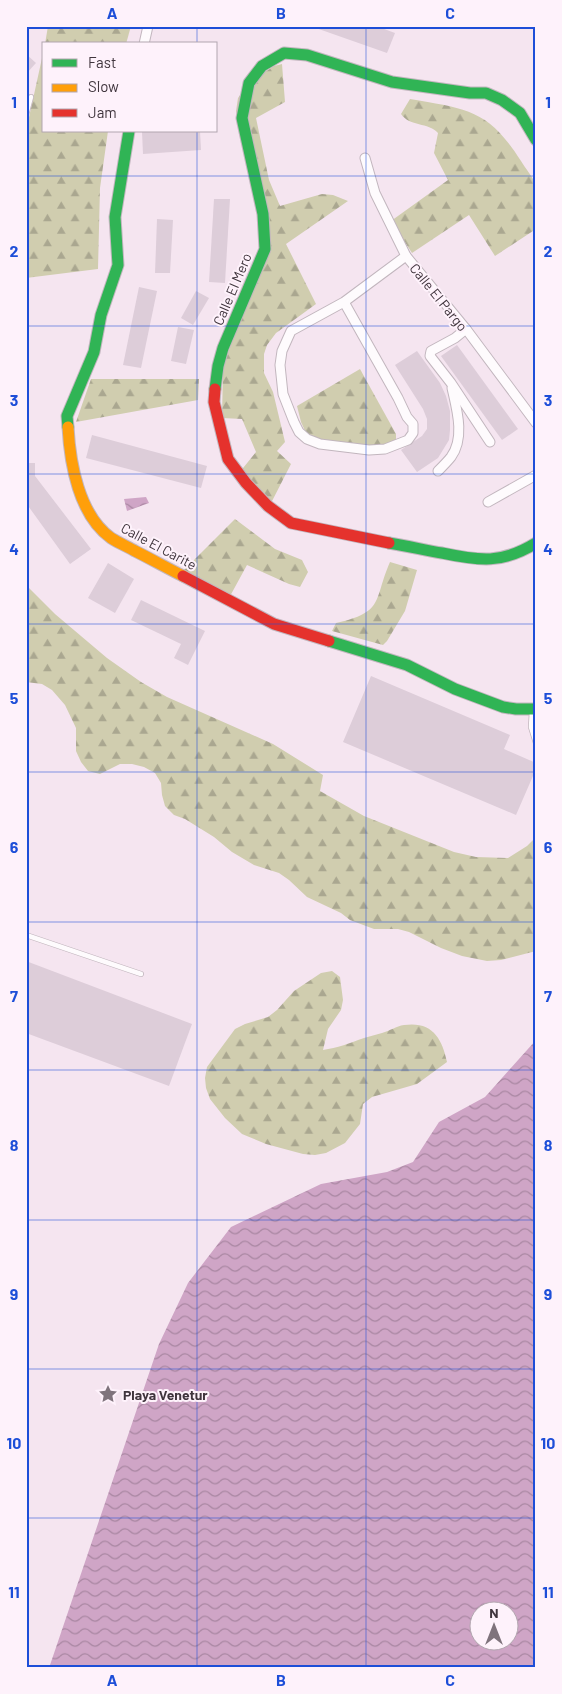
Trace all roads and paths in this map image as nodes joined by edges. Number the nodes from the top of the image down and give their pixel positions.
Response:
1 (148, 26) edge
2 (144, 42) edge
3 (31, 97) dead end
4 (26, 116) edge
5 (129, 132) edge
6 (536, 140) edge
7 (365, 158) dead end
8 (406, 256) junction
9 (344, 302) junction
10 (466, 329) junction
11 (451, 383) junction
12 (536, 423) edge
13 (490, 442) dead end
14 (438, 471) dead end
15 (536, 476) edge
16 (488, 502) dead end
17 (536, 543) edge
18 (534, 710) edge
19 (536, 743) edge
20 (26, 935) edge
21 (141, 974) dead end

1 - 2 street
3 - 4 lane
5 - 18 street, Calle El Carite
6 - 17 street, Calle El Mero
7 - 8 street, Calle El Pargo
8 - 9 street
8 - 10 street, Calle El Pargo
9 - 9 street
10 - 11 street
10 - 12 street, Calle El Pargo
11 - 13 street
11 - 14 street
15 - 16 street
18 - 19 lane
20 - 21 lane

